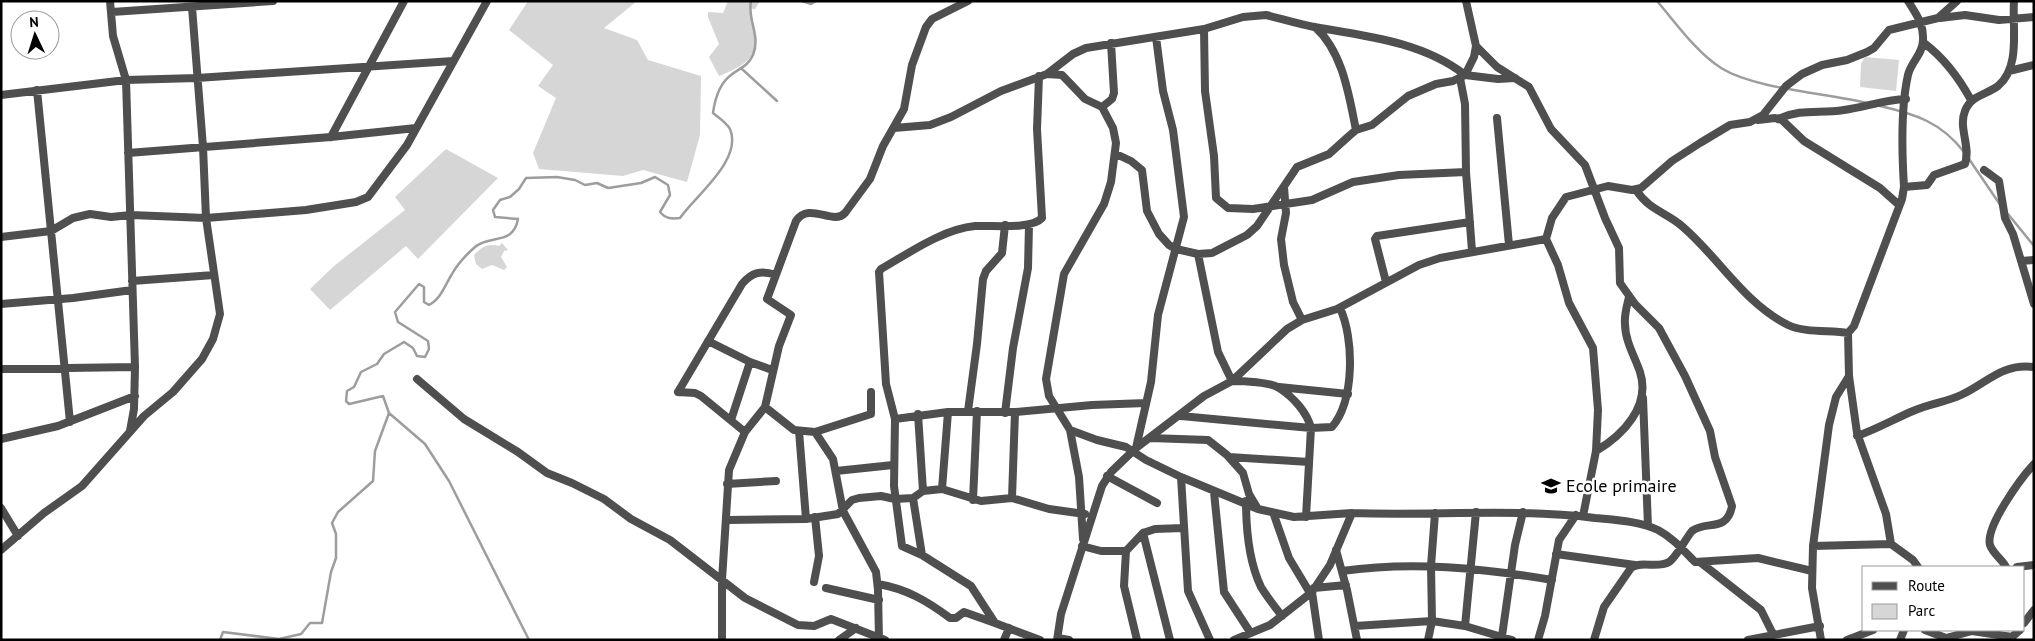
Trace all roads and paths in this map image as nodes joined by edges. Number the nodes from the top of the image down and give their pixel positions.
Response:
1 (110, 1) edge
2 (274, 1) edge
3 (404, 1) edge
4 (487, 1) edge
5 (968, 1) edge
6 (1466, 1) edge
7 (1908, 1) edge
8 (1957, 1) edge
9 (2014, 1) edge
10 (253, 2) edge
11 (200, 4) edge
12 (192, 7) junction
13 (112, 12) junction
14 (2034, 17) edge
15 (1938, 18) junction
16 (2012, 19) junction
17 (1921, 22) junction
18 (1315, 27) junction
19 (1204, 30) junction
20 (1156, 37) junction
21 (1111, 43) junction
22 (1924, 43) junction
23 (1476, 46) junction
24 (453, 61) junction
25 (2034, 65) edge
26 (370, 66) junction
27 (2009, 71) junction
28 (1047, 74) junction
29 (1039, 76) junction
30 (1463, 76) junction
31 (197, 78) junction
32 (1515, 78) junction
33 (126, 80) junction
34 (37, 90) junction
35 (1, 95) edge
36 (1906, 99) junction
37 (1971, 100) junction
38 (1102, 107) junction
39 (1497, 118) dead end
40 (1778, 119) junction
41 (1750, 122) junction
42 (416, 128) junction
43 (894, 128) junction
44 (1356, 130) junction
45 (331, 137) junction
46 (203, 147) junction
47 (128, 152) junction
48 (1116, 154) junction
49 (1984, 170) dead end
50 (1466, 172) junction
51 (1284, 187) junction
52 (1594, 188) junction
53 (1904, 188) junction
54 (1636, 190) junction
55 (1286, 202) junction
56 (1899, 205) junction
57 (1268, 207) junction
58 (131, 215) junction
59 (206, 218) junction
60 (1470, 222) junction
61 (1005, 225) junction
62 (1029, 225) junction
63 (51, 231) junction
64 (1, 237) edge
65 (1546, 238) junction
66 (1509, 244) junction
67 (1176, 249) junction
68 (1472, 251) junction
69 (1198, 254) junction
70 (2034, 260) edge
71 (2020, 261) junction
72 (214, 275) junction
73 (776, 275) junction
74 (132, 281) junction
75 (1386, 282) junction
76 (132, 290) junction
77 (1629, 297) junction
78 (59, 299) junction
79 (1, 304) edge
80 (2034, 304) edge
81 (1340, 308) junction
82 (1302, 320) junction
83 (1848, 333) junction
84 (708, 341) junction
85 (750, 362) junction
86 (135, 367) junction
87 (2034, 367) edge
88 (65, 368) junction
89 (1, 369) edge
90 (772, 370) junction
91 (1848, 376) junction
92 (417, 379) dead end
93 (1232, 381) junction
94 (1279, 387) junction
95 (871, 392) dead end
96 (1348, 394) junction
97 (135, 396) junction
98 (1643, 398) junction
99 (1146, 403) junction
100 (765, 407) junction
101 (1056, 410) junction
102 (972, 411) junction
103 (948, 412) junction
104 (1005, 412) junction
105 (1015, 412) junction
106 (918, 414) junction
107 (1181, 416) junction
108 (895, 419) junction
109 (731, 420) junction
110 (70, 422) junction
111 (1312, 428) junction
112 (1070, 430) junction
113 (799, 431) junction
114 (745, 432) junction
115 (815, 432) junction
116 (129, 434) junction
117 (1857, 436) junction
118 (1150, 438) junction
119 (1, 439) edge
120 (1135, 450) junction
121 (1596, 451) junction
122 (1229, 456) junction
123 (1309, 462) junction
124 (2034, 464) edge
125 (893, 465) junction
126 (836, 471) junction
127 (1107, 476) junction
128 (1181, 477) junction
129 (776, 481) dead end
130 (727, 484) junction
131 (1247, 485) junction
132 (942, 489) junction
133 (923, 491) junction
134 (1214, 492) junction
135 (913, 498) junction
136 (1012, 498) junction
137 (895, 499) junction
138 (973, 500) junction
139 (1157, 504) dead end
140 (1246, 505) junction
141 (1, 508) edge
142 (1258, 509) junction
143 (843, 511) junction
144 (1352, 512) junction
145 (1476, 512) junction
146 (1523, 512) junction
147 (1080, 513) junction
148 (1435, 513) junction
149 (1092, 515) junction
150 (1274, 515) junction
151 (1580, 516) junction
152 (815, 517) junction
153 (1306, 517) junction
154 (806, 519) junction
155 (727, 520) junction
156 (1648, 526) junction
157 (1183, 528) junction
158 (1144, 532) junction
159 (18, 536) junction
160 (1891, 544) junction
161 (1083, 545) junction
162 (1680, 545) junction
163 (1813, 546) junction
164 (1, 550) edge
165 (1126, 550) junction
166 (1336, 550) junction
167 (922, 554) junction
168 (1556, 554) junction
169 (1700, 562) junction
170 (1635, 565) junction
171 (1431, 566) junction
172 (1917, 566) edge
173 (2005, 566) edge
174 (1471, 569) junction
175 (1342, 571) junction
176 (1812, 571) junction
177 (1510, 573) junction
178 (722, 580) junction
179 (1552, 580) junction
180 (814, 582) dead end
181 (878, 584) junction
182 (1346, 585) junction
183 (826, 588) dead end
184 (1312, 591) junction
185 (879, 600) junction
186 (2034, 610) edge
187 (1282, 616) junction
188 (1432, 621) junction
189 (2025, 622) edge
190 (995, 623) junction
191 (1355, 626) junction
192 (1465, 626) junction
193 (1820, 626) junction
194 (856, 628) junction
195 (1009, 628) junction
196 (1870, 631) edge
197 (1927, 631) edge
198 (1972, 631) edge
199 (1972, 631) edge
200 (2019, 631) edge
201 (1250, 632) junction
202 (1773, 634) junction
203 (1502, 636) junction
204 (843, 638) edge
205 (881, 639) edge
206 (1057, 639) edge
207 (722, 640) edge
208 (1004, 640) edge
209 (1040, 640) edge
210 (1069, 640) edge
211 (1138, 640) edge
212 (1170, 640) edge
213 (1210, 640) edge
214 (1234, 640) edge
215 (1319, 640) edge
216 (1357, 640) edge
217 (1428, 640) edge
218 (1512, 640) edge
219 (1538, 640) edge
220 (1594, 640) edge
221 (1748, 640) edge
222 (1821, 640) edge
223 (1847, 640) edge

1 - 13 street
2 - 10 street
3 - 26 street
4 - 24 street
5 - 43 street
6 - 23 street
7 - 17 street
8 - 15 street
9 - 16 street
10 - 11 street
11 - 12 street
12 - 13 street
12 - 31 street
13 - 33 street
14 - 16 street
15 - 16 street
15 - 17 street
16 - 27 street
17 - 22 street
17 - 41 street
18 - 19 street
18 - 30 street
18 - 44 street
19 - 20 street
19 - 57 street
20 - 21 street
20 - 67 street
21 - 28 street
21 - 38 street
22 - 36 street
22 - 37 street
23 - 30 street
23 - 32 street
24 - 26 street
24 - 42 street
25 - 27 street
26 - 31 street
26 - 45 street
27 - 37 street
28 - 29 street
28 - 38 street
29 - 43 street
29 - 62 street
30 - 32 street
30 - 44 street
30 - 50 street
31 - 33 street
31 - 46 street
32 - 52 street
33 - 34 street
33 - 47 street
34 - 35 street
34 - 63 street
36 - 40 street
36 - 53 street
37 - 53 street
38 - 48 street
39 - 66 street
40 - 41 street
40 - 56 street
41 - 54 street
42 - 45 street
42 - 59 street
43 - 73 street
44 - 51 street
45 - 46 street
46 - 47 street
46 - 59 street
47 - 58 street
48 - 67 street
48 - 101 street
49 - 71 street
50 - 55 street
50 - 60 street
51 - 55 street
51 - 57 street
52 - 54 street
52 - 65 street
52 - 77 street
53 - 56 street
54 - 83 street
55 - 57 street
55 - 82 street
56 - 83 street
57 - 69 street
58 - 59 street
58 - 63 street
58 - 74 street
59 - 72 street
60 - 68 street
60 - 75 street
61 - 62 street
61 - 102 street
61 - 108 street
62 - 104 street
63 - 64 street
63 - 78 street
65 - 66 street
65 - 121 street
66 - 68 street
67 - 69 street
67 - 99 street
68 - 75 street
69 - 93 street
70 - 71 street
71 - 80 street
72 - 74 street
72 - 116 street
73 - 84 street
73 - 90 street
74 - 76 street
75 - 81 street
76 - 78 street
76 - 86 street
77 - 98 street
77 - 162 street
78 - 79 street
78 - 88 street
81 - 82 street
81 - 96 street
82 - 93 street
83 - 91 street
84 - 85 street
84 - 109 street
85 - 90 street
85 - 109 street
86 - 88 street
86 - 97 street
87 - 117 street
88 - 89 street
88 - 110 street
90 - 100 street
91 - 117 street
91 - 163 street
92 - 178 street
93 - 94 street
93 - 107 street
94 - 96 street
94 - 111 street
95 - 115 street
96 - 111 street
97 - 110 street
97 - 116 street
98 - 121 street
98 - 156 street
99 - 101 street
99 - 120 street
100 - 113 street
100 - 114 street
101 - 105 street
101 - 112 street
102 - 103 street
102 - 104 street
102 - 138 street
103 - 106 street
103 - 132 street
104 - 105 street
105 - 136 street
106 - 108 street
106 - 133 street
107 - 111 street
107 - 118 street
108 - 125 street
109 - 114 street
110 - 119 street
111 - 123 street
112 - 120 street
112 - 147 street
113 - 115 street
113 - 154 street
114 - 130 street
115 - 126 street
116 - 159 street
117 - 160 street
118 - 120 street
118 - 122 street
120 - 127 street
120 - 128 street
121 - 151 street
122 - 123 street
122 - 131 street
123 - 153 street
124 - 173 street
125 - 126 street
125 - 137 street
126 - 143 street
127 - 139 street
127 - 149 street
128 - 134 street
128 - 157 street
129 - 130 street
130 - 155 street
131 - 140 street
131 - 142 street
132 - 133 street
132 - 138 street
133 - 135 street
134 - 140 street
134 - 201 street
135 - 137 street
135 - 167 street
136 - 138 street
136 - 147 street
137 - 143 street
137 - 167 street
140 - 142 street
140 - 187 street
141 - 159 street
142 - 150 street
143 - 152 street
143 - 181 street
144 - 148 street
144 - 153 street
144 - 166 street
145 - 146 street
145 - 148 street
145 - 174 street
146 - 151 street
146 - 177 street
147 - 149 street
147 - 161 street
148 - 171 street
149 - 161 street
150 - 153 street
150 - 184 street
151 - 156 street
151 - 168 street
152 - 154 street
152 - 180 street
154 - 155 street
155 - 178 street
156 - 162 street
157 - 158 street
157 - 213 street
158 - 165 street
158 - 212 street
159 - 164 street
160 - 163 street
160 - 172 street
161 - 165 street
161 - 206 street
162 - 169 street
162 - 170 street
163 - 176 street
165 - 211 street
166 - 175 street
166 - 184 street
167 - 190 street
168 - 170 street
168 - 179 street
169 - 176 street
169 - 202 street
170 - 220 street
171 - 174 street
171 - 175 street
171 - 188 street
174 - 177 street
174 - 192 street
175 - 182 street
176 - 193 street
177 - 179 street
177 - 203 street
178 - 194 street
178 - 207 street
179 - 219 street
181 - 185 street
181 - 190 street
182 - 184 street
182 - 191 street
183 - 185 street
184 - 187 street
184 - 215 street
185 - 205 street
186 - 189 street
187 - 201 street
188 - 191 street
188 - 192 street
188 - 217 street
190 - 195 street
191 - 216 street
192 - 203 street
193 - 202 street
193 - 222 street
194 - 204 street
194 - 205 street
195 - 208 street
195 - 209 street
196 - 223 street
197 - 199 street
198 - 200 street
201 - 214 street
202 - 221 street
203 - 218 street
206 - 210 street

